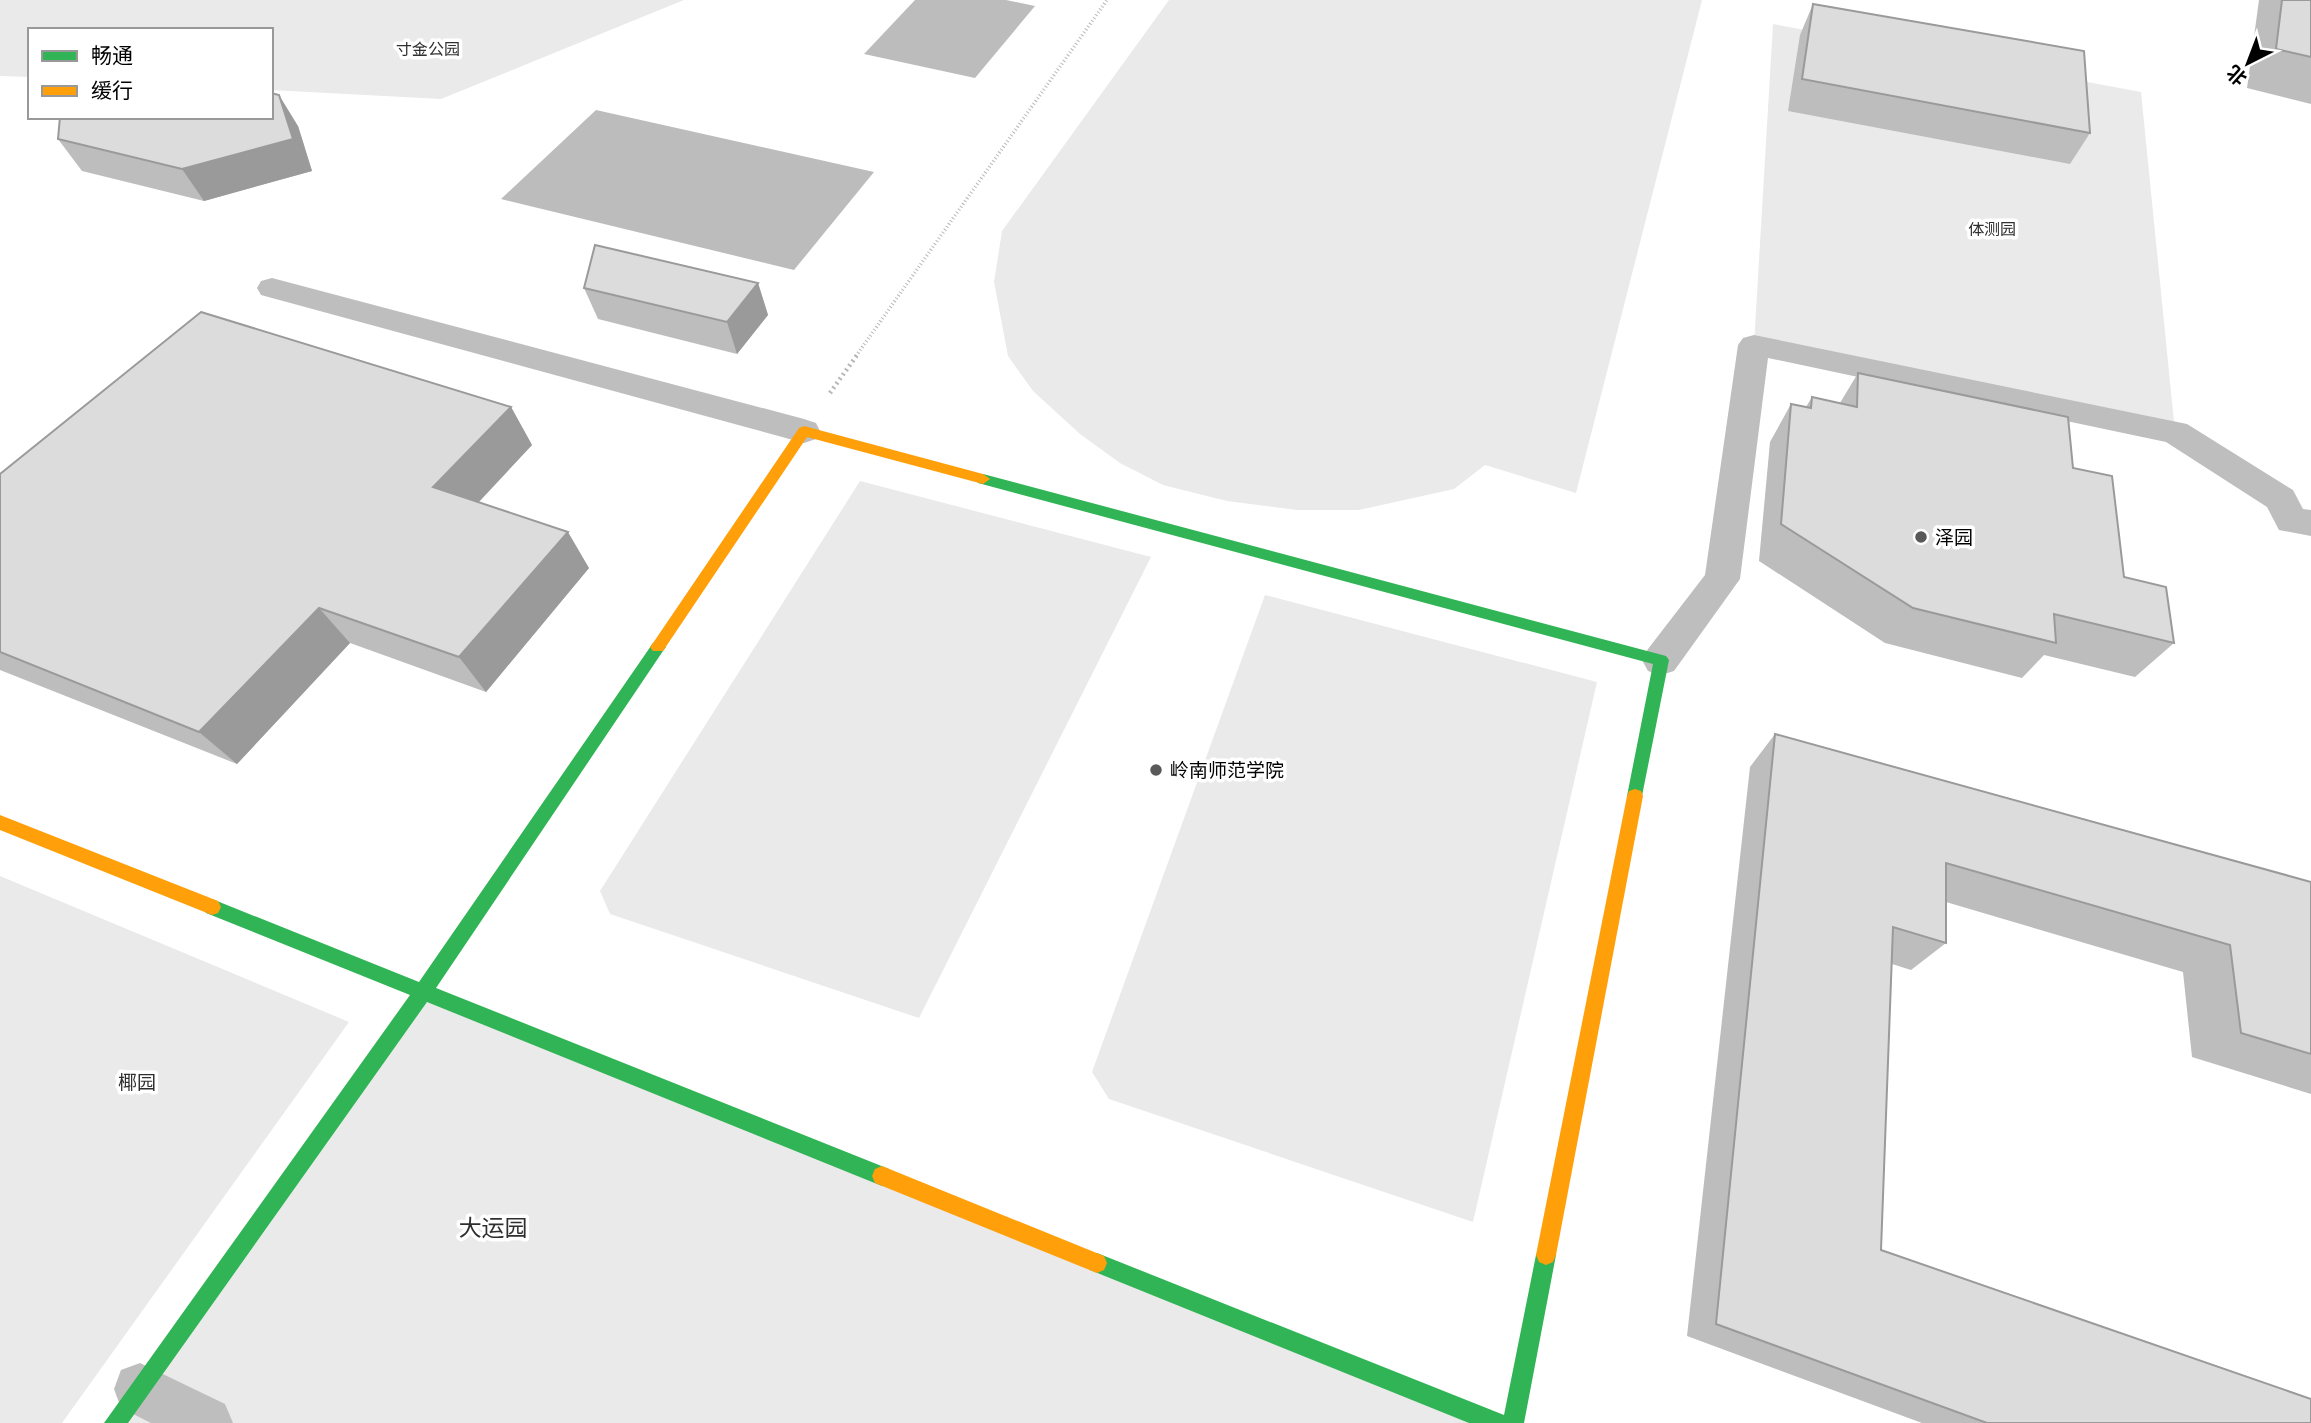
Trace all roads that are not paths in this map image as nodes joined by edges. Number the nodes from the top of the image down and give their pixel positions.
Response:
1 (272, 288) dead end
2 (804, 431) junction
3 (2304, 529) edge
4 (1661, 660) junction
5 (0, 822) edge
6 (423, 992) junction
7 (358, 1082) junction
8 (140, 1389) junction
9 (206, 1423) edge
10 (1496, 1423) edge
11 (1513, 1423) edge

1 - 2 street
2 - 4 street
2 - 6 street
3 - 4 street
4 - 11 street
5 - 6 street
6 - 7 street
6 - 10 street
7 - 8 street
7 - 8 street
8 - 9 street

